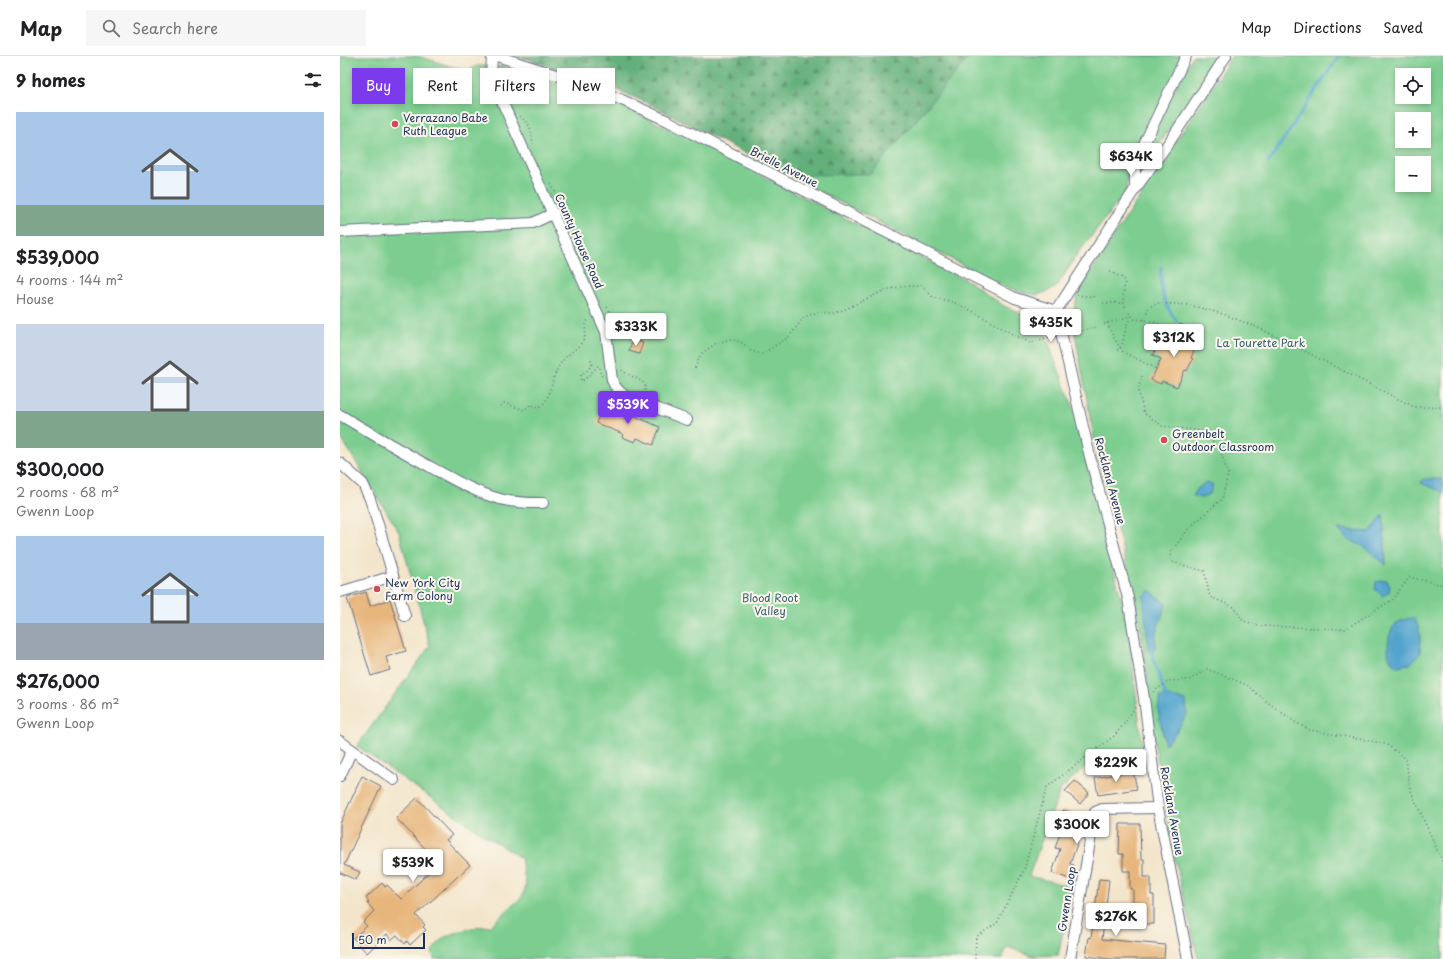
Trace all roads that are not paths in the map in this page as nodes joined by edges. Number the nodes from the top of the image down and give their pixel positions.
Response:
1 (492, 56) edge
2 (497, 56) edge
3 (1186, 56) edge
4 (1226, 56) edge
5 (1135, 189) junction
6 (554, 213) junction
7 (340, 232) edge
8 (1056, 311) junction
9 (340, 415) edge
10 (687, 420) dead end
11 (340, 463) edge
12 (543, 503) dead end
13 (393, 576) junction
14 (340, 592) edge
15 (405, 616) dead end
16 (340, 741) edge
17 (352, 750) junction
18 (340, 776) edge
19 (394, 780) dead end
20 (1158, 808) junction
21 (1070, 959) edge
22 (1188, 959) edge

1 - 6 street, County House Road
2 - 8 street, Brielle Avenue
3 - 5 street
4 - 5 street
5 - 8 street
6 - 7 street
6 - 10 street, County House Road
8 - 20 street, Rockland Avenue
9 - 12 street
11 - 13 street
13 - 14 street
13 - 15 street
16 - 17 street
17 - 18 street
17 - 19 street
20 - 21 street, Gwenn Loop
20 - 22 street, Rockland Avenue

